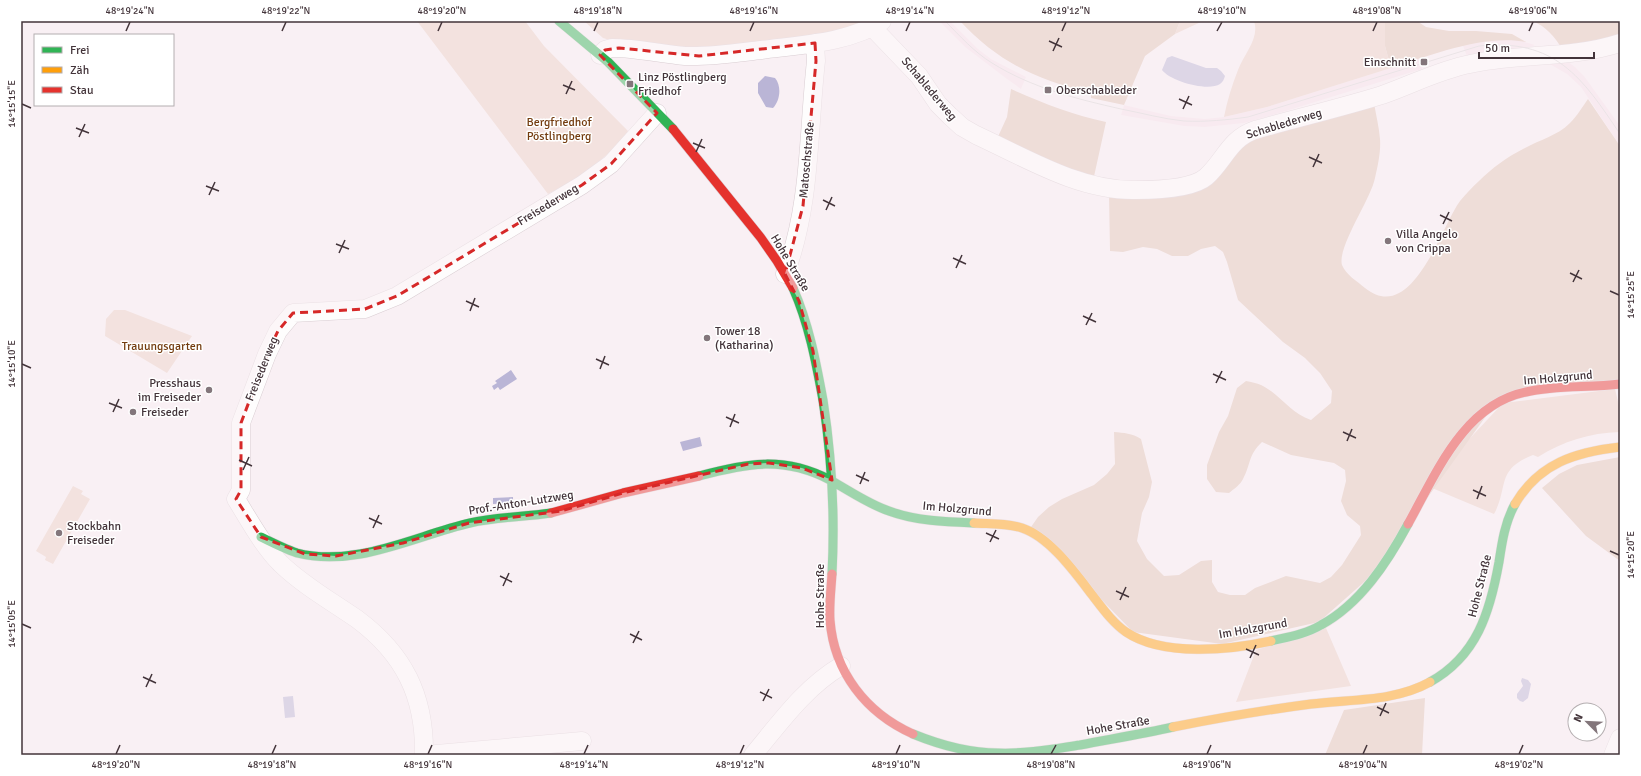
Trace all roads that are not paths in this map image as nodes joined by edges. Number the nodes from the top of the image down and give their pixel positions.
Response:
1 (559, 21) edge
2 (877, 24) edge
3 (815, 43) junction
4 (1620, 43) edge
5 (600, 55) junction
6 (657, 113) junction
7 (785, 274) junction
8 (1620, 384) edge
9 (1620, 447) edge
10 (832, 480) junction
11 (261, 537) junction
12 (305, 554) junction
13 (294, 575) junction
14 (841, 666) junction
15 (1620, 738) edge
16 (582, 741) dead end
17 (425, 755) edge
18 (753, 755) edge
19 (1613, 755) edge

1 - 5 main road, Hohe Straße
2 - 3 street
2 - 4 street, Schablederweg
3 - 5 street
3 - 7 street, Matoschstraße
5 - 6 main road, Hohe Straße
6 - 7 main road, Hohe Straße
6 - 11 street, Freisederweg
7 - 10 main road, Hohe Straße
8 - 10 main road, Im Holzgrund
9 - 14 main road, Hohe Straße
10 - 12 main road, Prof.-Anton-Lutzweg
10 - 14 main road, Hohe Straße
11 - 12 main road, Prof.-Anton-Lutzweg
11 - 13 street, Freisederweg
12 - 13 street
13 - 17 street, Freisederweg
14 - 18 street
15 - 19 street
16 - 17 street

